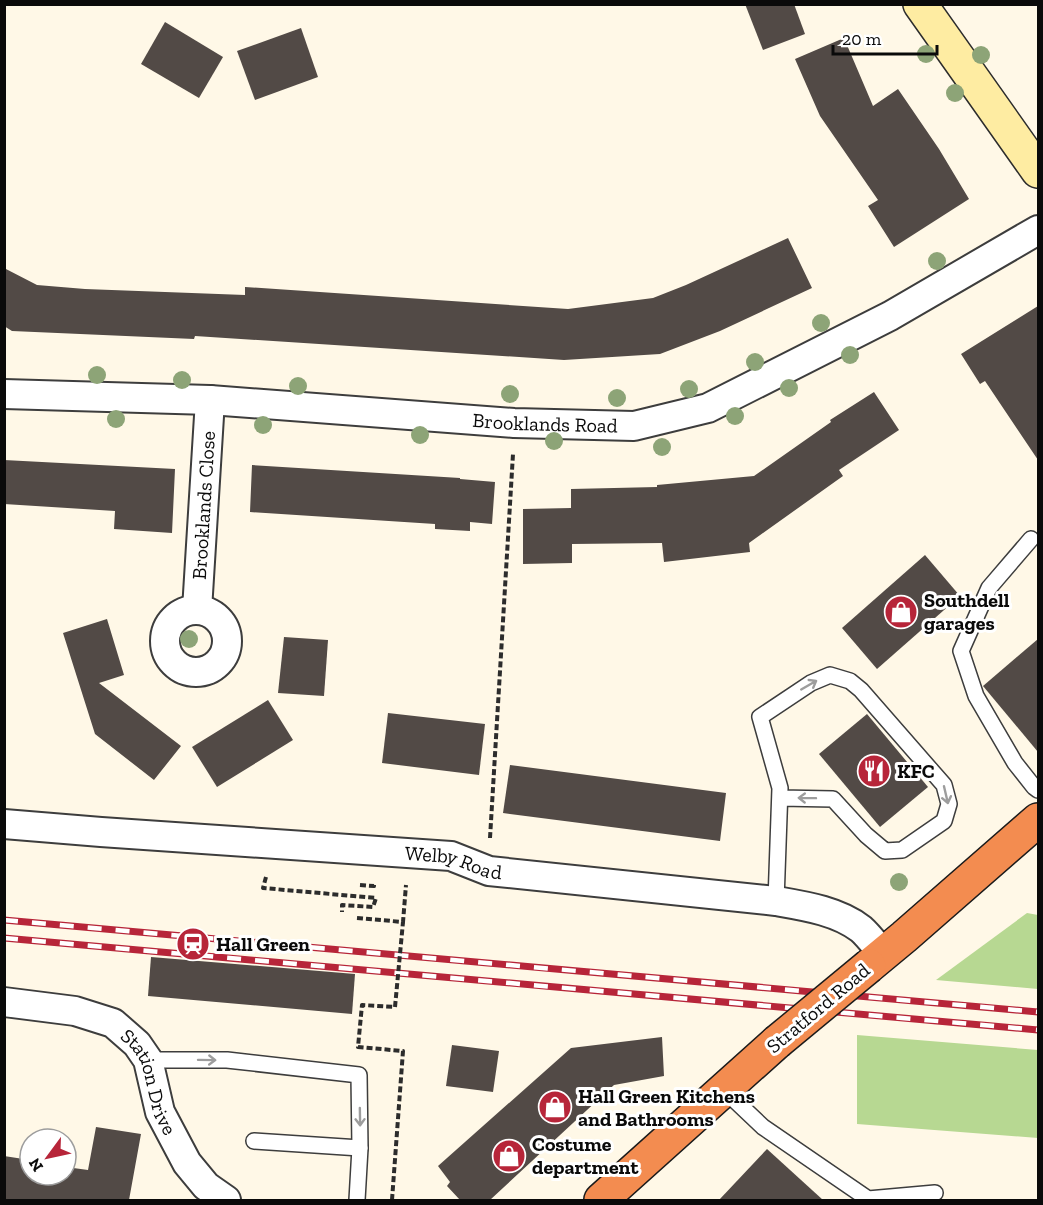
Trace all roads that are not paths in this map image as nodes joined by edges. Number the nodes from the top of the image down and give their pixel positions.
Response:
1 (920, 4) edge
2 (1036, 163) edge
3 (1038, 230) edge
4 (4, 394) edge
5 (210, 400) junction
6 (1031, 539) dead end
7 (197, 610) dead end
8 (1038, 790) edge
9 (780, 798) junction
10 (1038, 820) edge
11 (4, 824) edge
12 (776, 901) junction
13 (876, 960) junction
14 (4, 1002) edge
15 (148, 1060) junction
16 (724, 1090) junction
17 (254, 1141) dead end
18 (360, 1148) junction
19 (935, 1193) dead end
20 (226, 1200) edge
21 (357, 1200) edge
22 (601, 1200) edge

1 - 2 main road
3 - 5 street, Brooklands Road
4 - 5 street, Brooklands Road
5 - 7 street, Brooklands Close
6 - 8 lane
9 -> 9 lane
9 - 12 lane
10 - 13 highway, Stratford Road
11 - 12 street, Welby Road
12 - 13 street, Welby Road
13 - 16 highway, Stratford Road, bridge
14 - 15 street, Station Drive
15 -> 18 lane
15 - 20 street, Station Drive
16 - 19 lane
16 - 22 highway, Stratford Road
17 - 18 lane
18 - 21 lane

